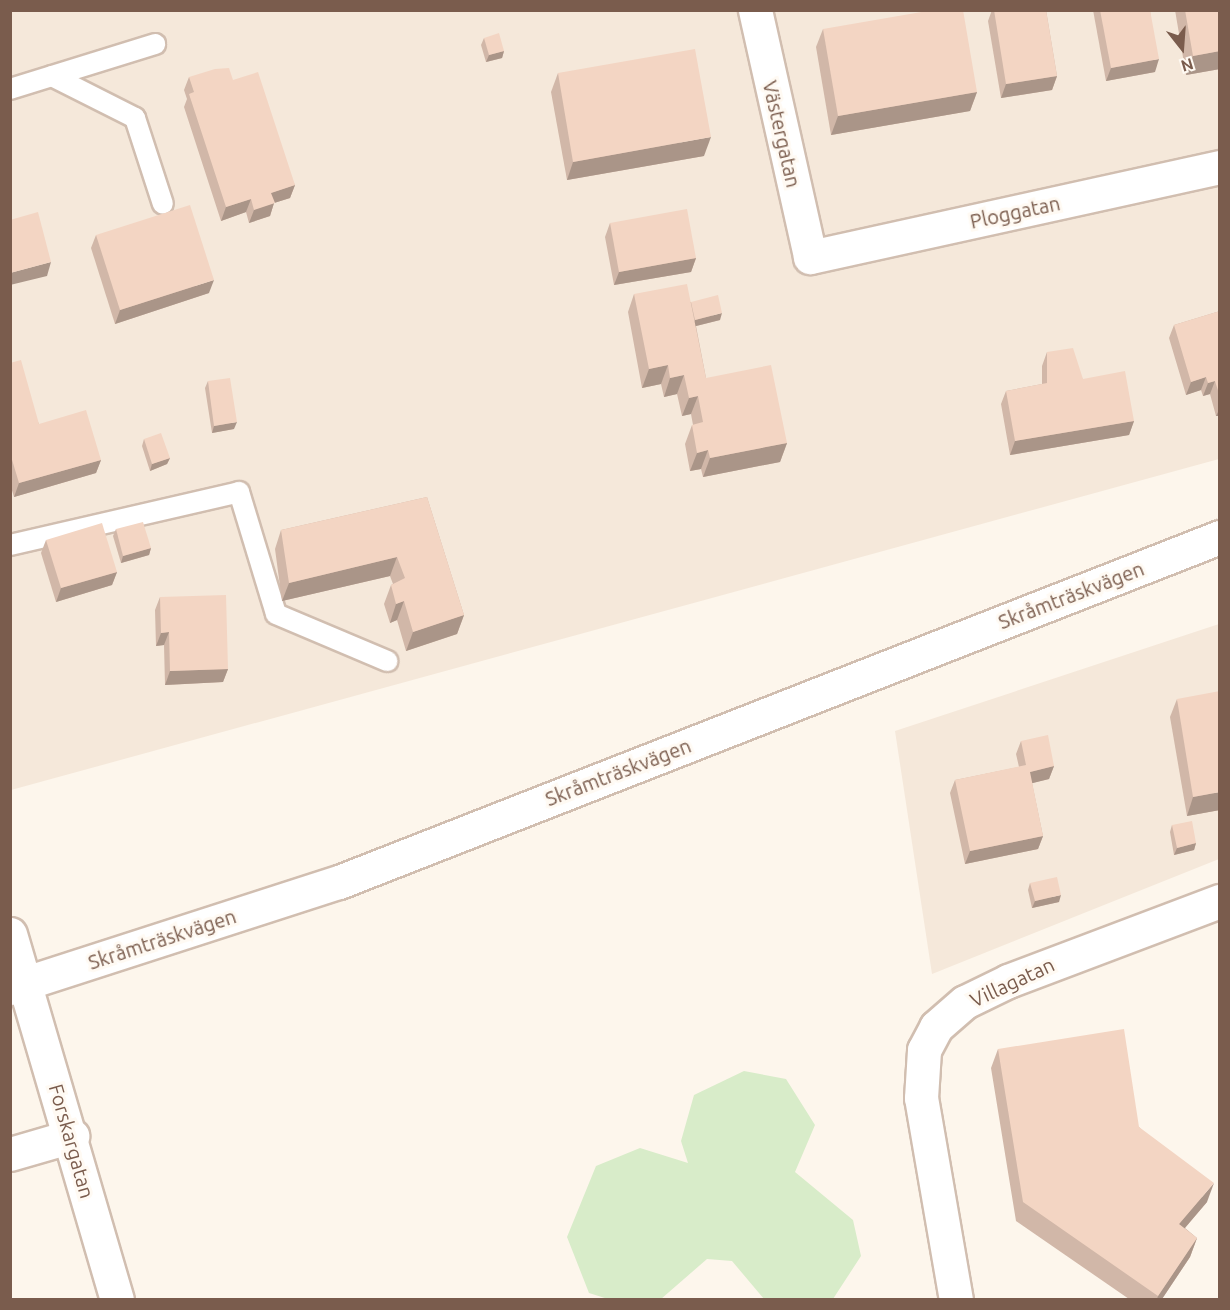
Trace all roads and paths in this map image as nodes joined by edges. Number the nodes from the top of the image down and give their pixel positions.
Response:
1 (755, 10) edge
2 (155, 45) dead end
3 (52, 76) junction
4 (10, 89) edge
5 (1220, 167) edge
6 (163, 204) dead end
7 (810, 257) joint
8 (1220, 537) edge
9 (10, 545) edge
10 (387, 661) dead end
11 (1220, 902) edge
12 (10, 934) edge
13 (17, 985) edge
14 (72, 1136) junction
15 (10, 1154) edge
16 (117, 1299) edge
17 (956, 1299) edge

1 - 7 street, Västergatan
2 - 3 lane
3 - 4 lane
3 - 6 lane
5 - 7 street, Ploggatan
8 - 13 street, Skråmträskvägen
9 - 10 lane
11 - 17 street, Villagatan
12 - 13 street, Forskargatan
13 - 14 street, Forskargatan
14 - 15 street
14 - 16 street, Forskargatan

